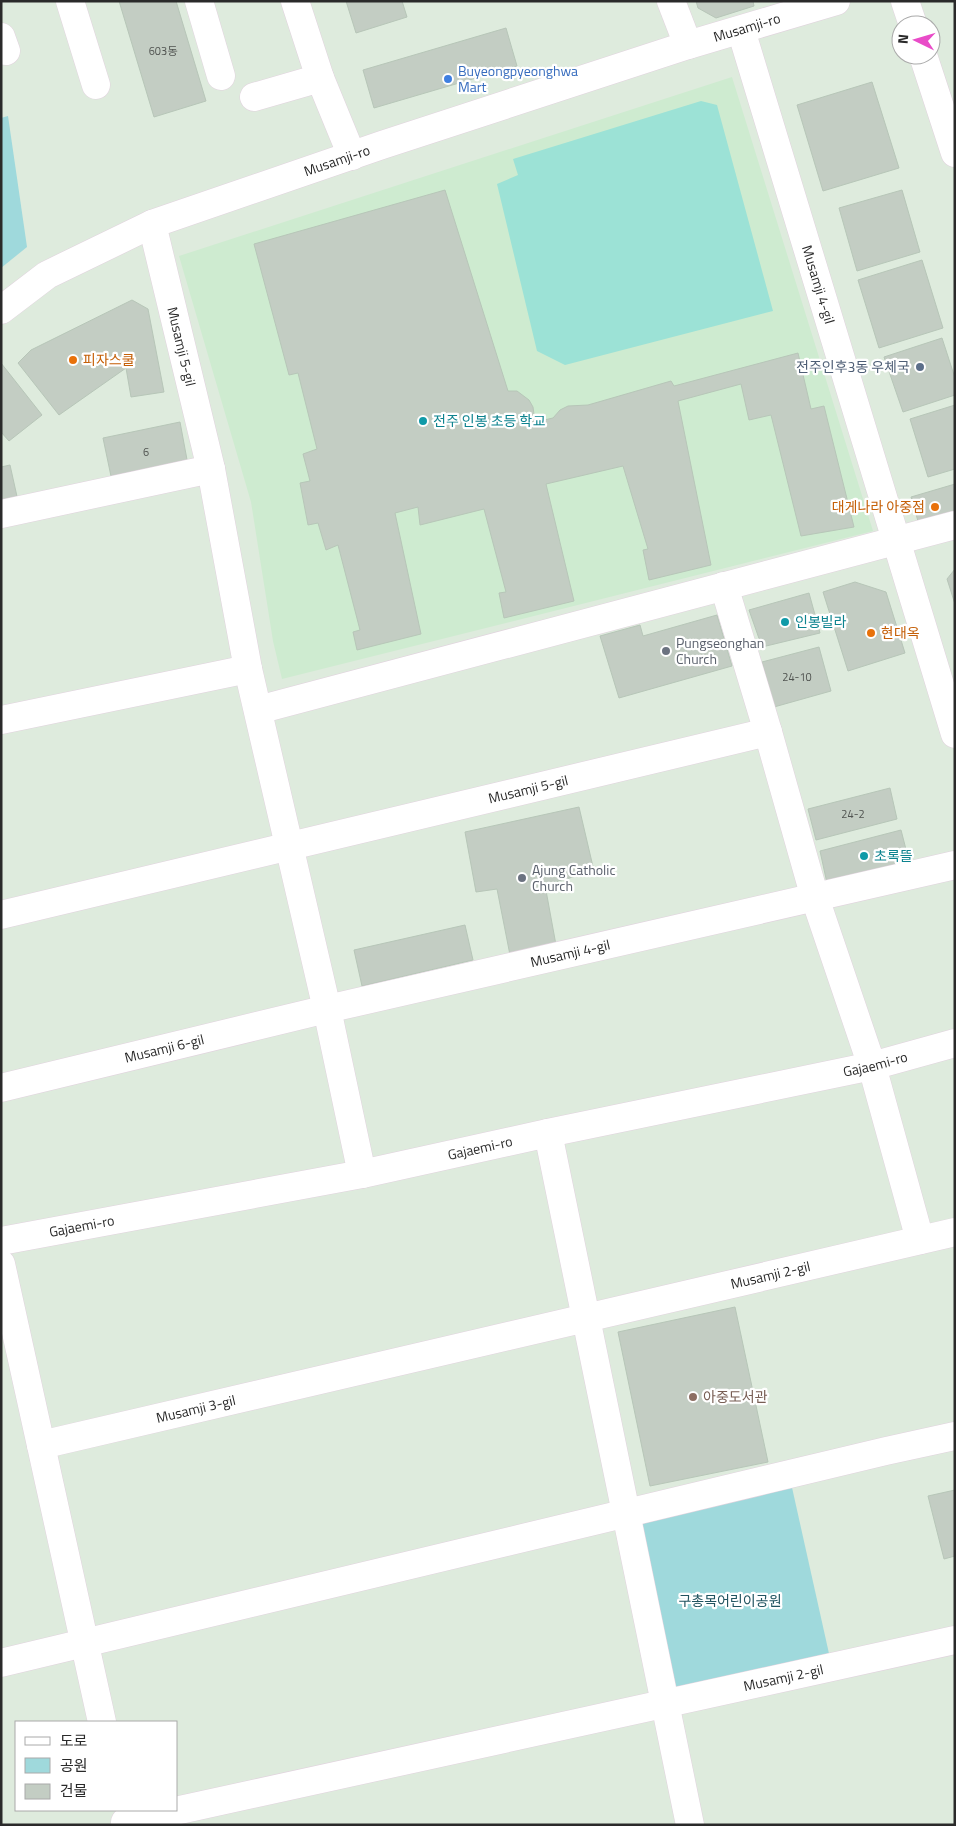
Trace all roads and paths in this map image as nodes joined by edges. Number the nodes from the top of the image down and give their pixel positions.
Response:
1 (70, 1) edge
2 (199, 1) edge
3 (295, 1) edge
4 (672, 1) edge
5 (836, 1) edge
6 (905, 1) edge
7 (910, 15) edge
8 (741, 30) junction
9 (688, 45) junction
10 (926, 65) edge
11 (221, 76) dead end
12 (320, 78) junction
13 (96, 85) dead end
14 (254, 97) dead end
15 (955, 153) edge
16 (352, 156) junction
17 (152, 224) junction
18 (1, 310) edge
19 (211, 469) junction
20 (1, 514) edge
21 (955, 525) edge
22 (895, 540) junction
23 (724, 586) junction
24 (248, 669) junction
25 (258, 710) junction
26 (1, 720) edge
27 (768, 732) junction
28 (955, 734) edge
29 (288, 847) junction
30 (955, 865) edge
31 (814, 898) junction
32 (1, 915) edge
33 (327, 1009) junction
34 (955, 1044) edge
35 (872, 1066) junction
36 (1, 1088) edge
37 (548, 1133) junction
38 (362, 1174) junction
39 (955, 1232) edge
40 (920, 1240) junction
41 (1, 1241) edge
42 (1, 1264) edge
43 (585, 1319) junction
44 (351, 1373) joint
45 (955, 1436) edge
46 (41, 1445) junction
47 (625, 1513) junction
48 (942, 1642) edge
49 (84, 1644) junction
50 (1, 1663) edge
51 (665, 1703) junction
52 (102, 1721) edge
53 (178, 1808) edge
54 (163, 1811) edge
55 (124, 1819) edge
56 (690, 1825) edge

1 - 13 street
2 - 11 street
3 - 12 street
4 - 9 street
5 - 8 street, Musamji-ro
6 - 7 street
8 - 9 street, Musamji-ro
8 - 22 street, Musamji 4-gil
9 - 16 street, Musamji-ro
10 - 15 street
12 - 14 street
12 - 16 street
16 - 17 street, Musamji-ro
17 - 18 street, Musamji-ro
17 - 19 street, Musamji 5-gil
19 - 20 street
19 - 24 street, Musamji 5-gil
21 - 22 street
22 - 23 street
22 - 28 street, Musamji 4-gil
23 - 25 street
23 - 27 street
24 - 25 street, Musamji 5-gil
24 - 26 street
25 - 29 street, Musamji 5-gil
27 - 29 street, Musamji 5-gil
27 - 31 street
29 - 32 street, Musamji 5-gil
29 - 33 street, Musamji 5-gil
30 - 31 street, Musamji 4-gil
31 - 33 street, Musamji 4-gil
31 - 35 street
33 - 36 street, Musamji 6-gil
33 - 38 street, Musamji 5-gil
34 - 35 street, Gajaemi-ro
35 - 37 street, Gajaemi-ro
35 - 40 street
37 - 38 street, Gajaemi-ro
37 - 43 street
38 - 41 street, Gajaemi-ro
39 - 40 street, Musamji 2-gil
40 - 43 street, Musamji 2-gil
42 - 46 street
43 - 44 street, Musamji 2-gil
43 - 47 street
44 - 46 street, Musamji 3-gil
45 - 47 street
46 - 49 street
47 - 49 street
47 - 51 street
48 - 51 street, Musamji 2-gil
49 - 50 street
49 - 52 street
51 - 53 street, Musamji 2-gil
51 - 56 street
54 - 55 street, Musamji 2-gil

